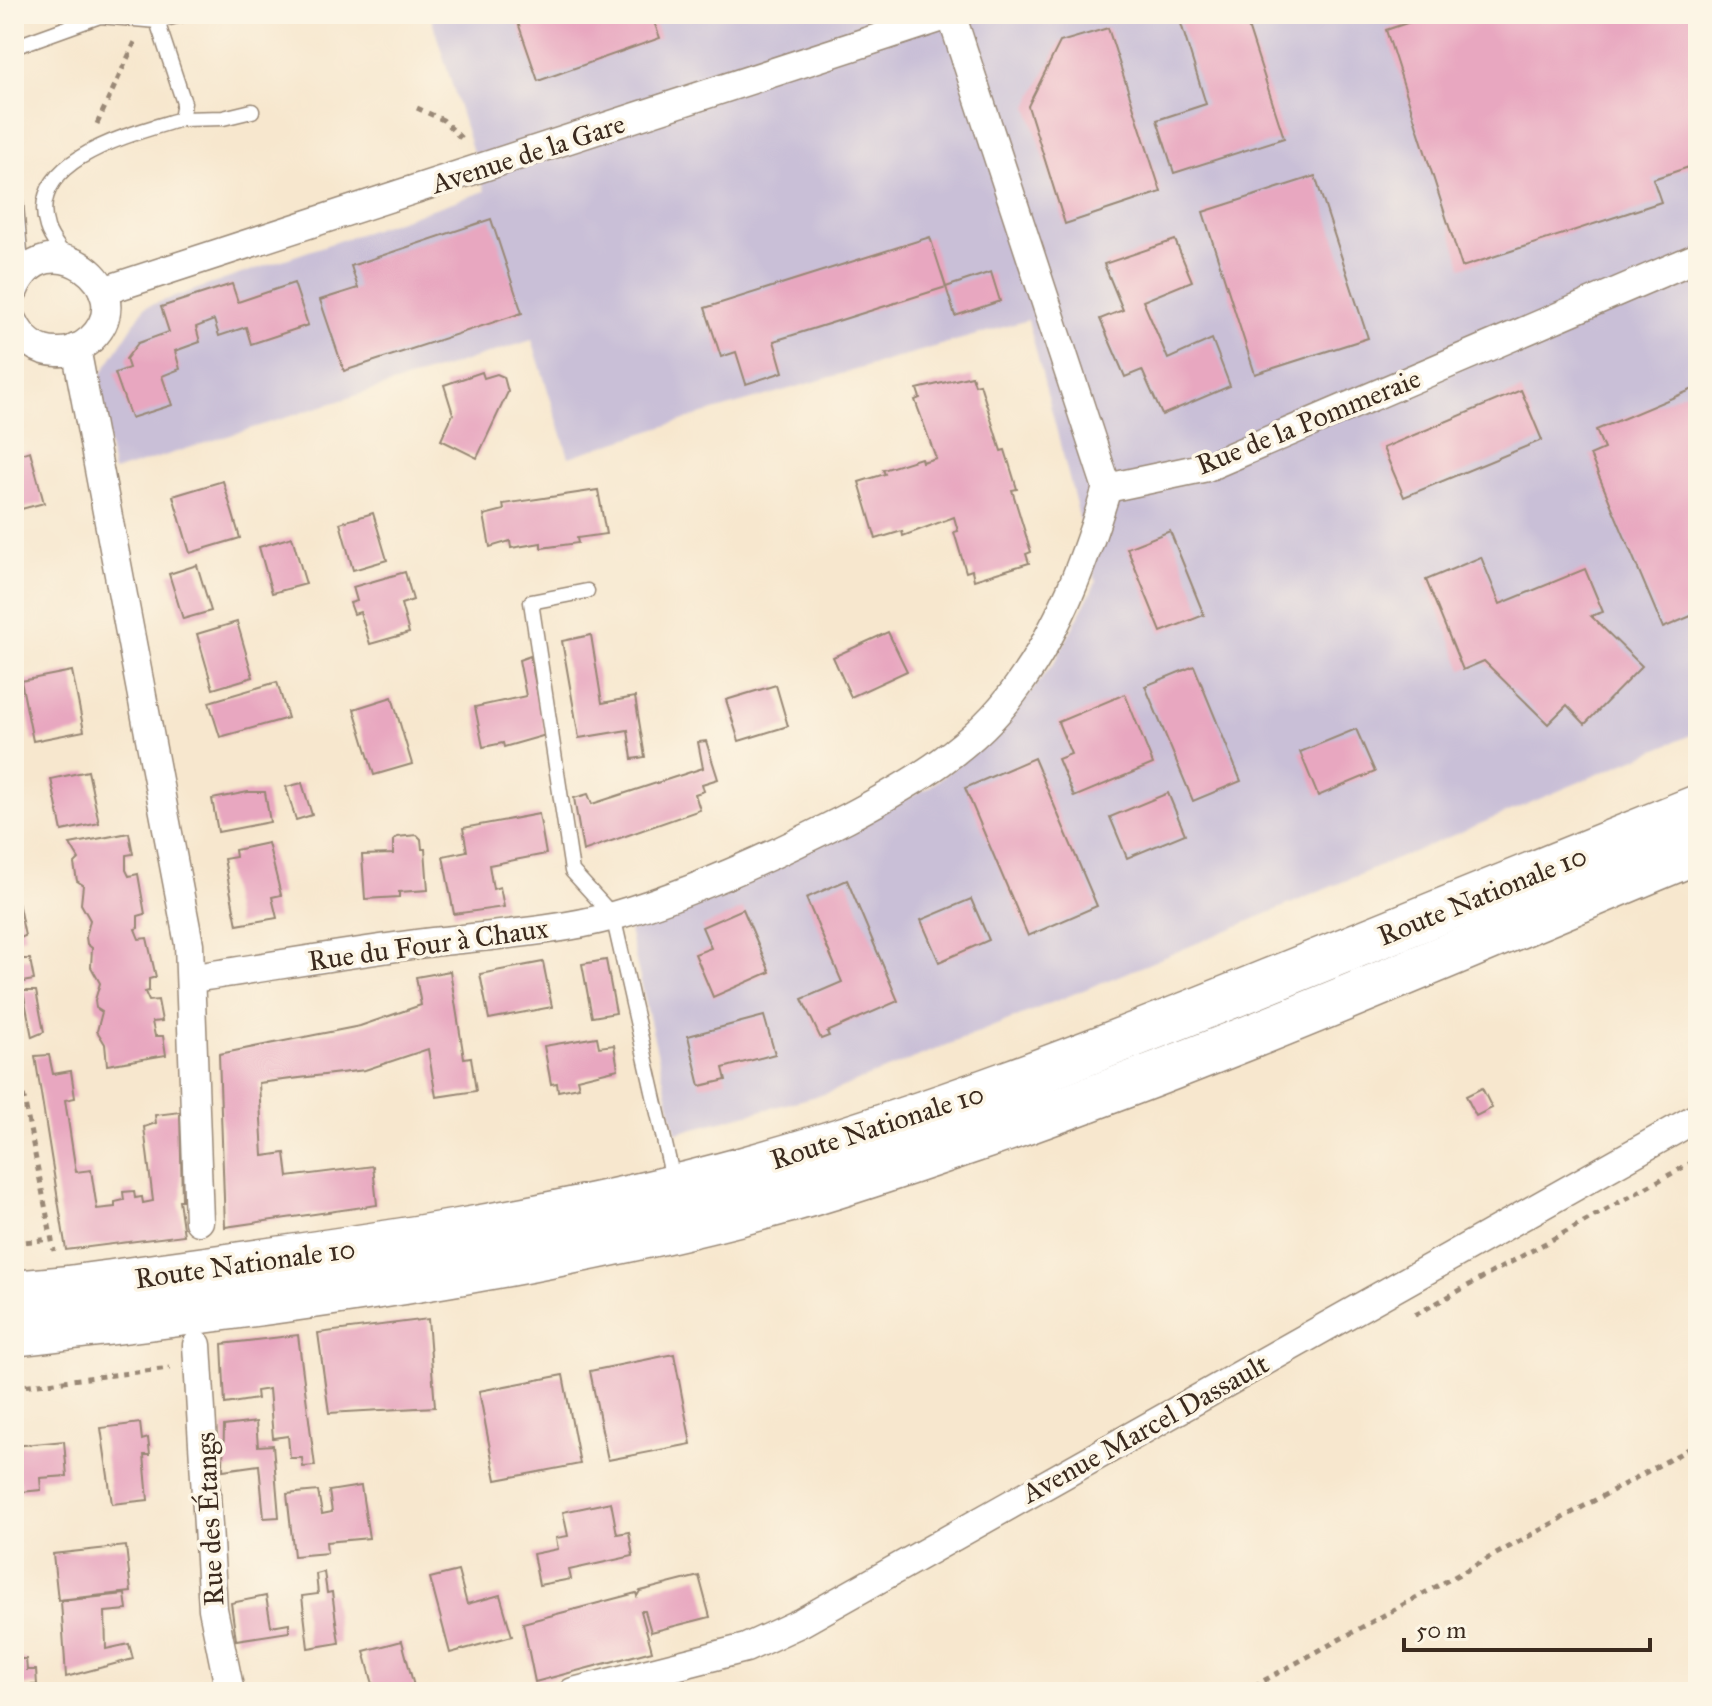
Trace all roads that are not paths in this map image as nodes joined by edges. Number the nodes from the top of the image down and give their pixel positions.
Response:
1 (185, 14) edge
2 (951, 14) edge
3 (150, 19) junction
4 (14, 47) edge
5 (252, 111) dead end
6 (181, 119) junction
7 (14, 181) edge
8 (1698, 257) edge
9 (66, 259) junction
10 (18, 283) edge
11 (103, 291) junction
12 (14, 323) edge
13 (76, 348) junction
14 (1107, 488) junction
15 (587, 591) dead end
16 (1698, 807) edge
17 (1698, 851) edge
18 (613, 916) junction
19 (193, 978) junction
20 (1698, 1117) edge
21 (670, 1166) dead end
22 (199, 1221) dead end
23 (14, 1293) edge
24 (14, 1334) edge
25 (197, 1345) dead end
26 (230, 1692) edge
27 (573, 1692) edge

1 - 3 lane
2 - 11 street, Avenue de la Gare
2 - 14 street
3 - 4 lane
3 - 6 lane
5 - 6 lane
6 - 9 lane
7 - 10 lane
8 - 14 street, Rue de la Pommeraie
9 - 10 street
9 - 11 street
11 - 13 street
12 - 13 street
13 - 19 street
14 - 18 street, Rue du Four à Chaux
15 - 18 lane
16 - 23 main road, Route Nationale 10
17 - 24 main road, Route Nationale 10
18 - 19 street, Rue du Four à Chaux
18 - 21 lane
19 - 22 street
20 - 27 street, Avenue Marcel Dassault
25 - 26 street, Rue des Étangs

